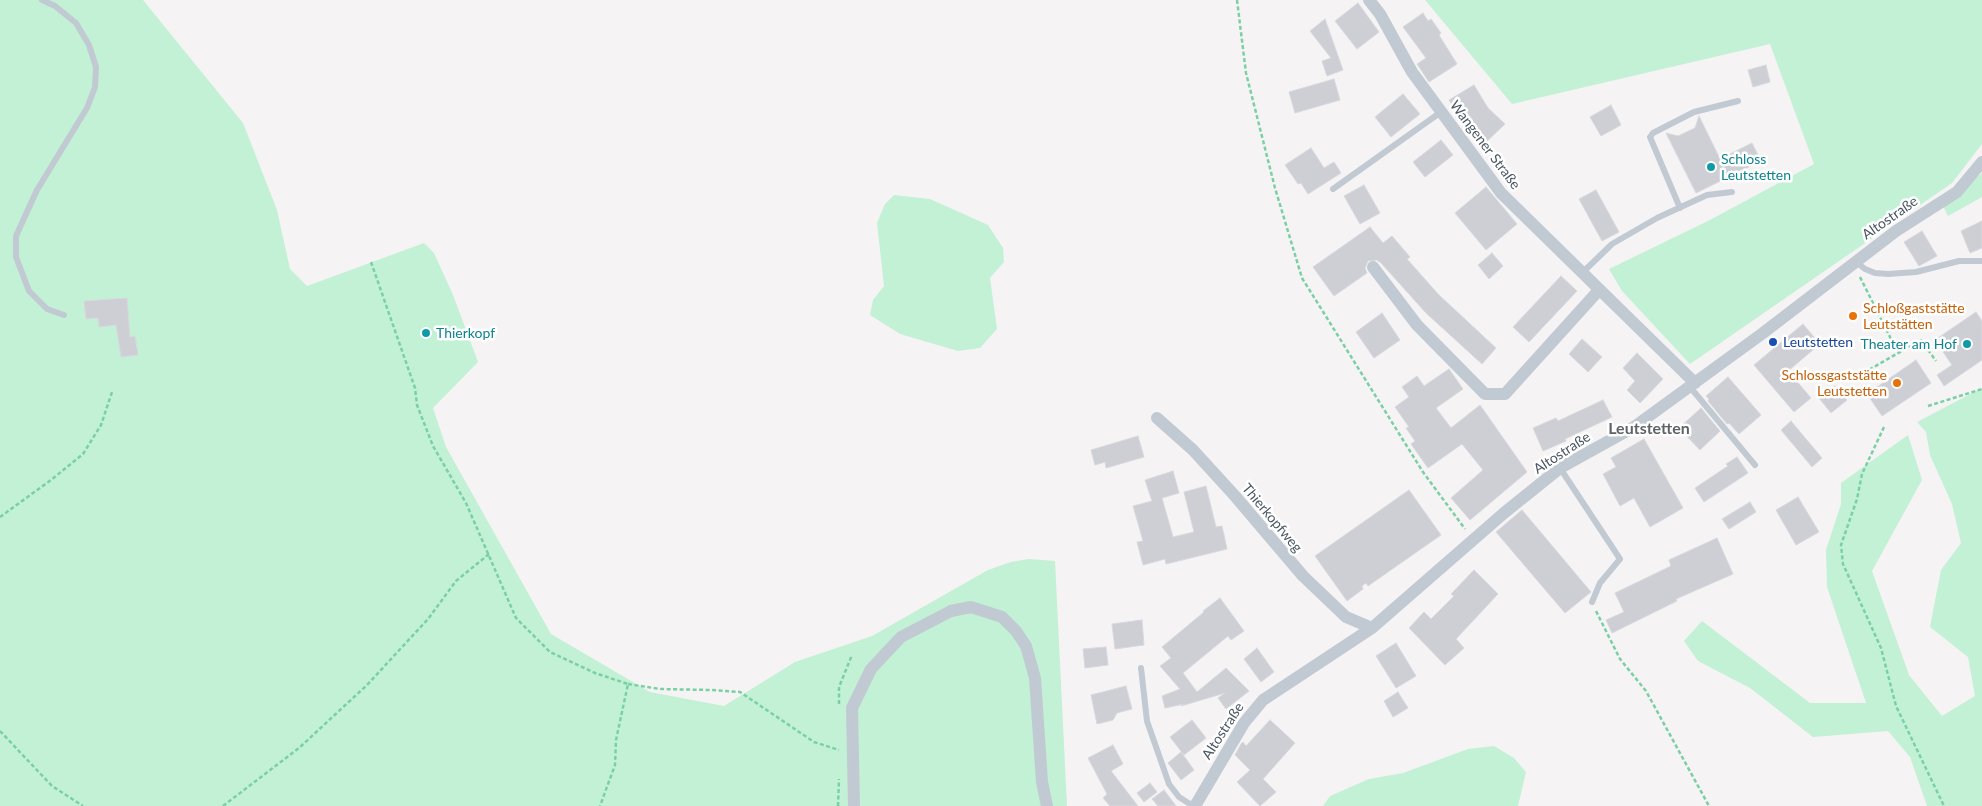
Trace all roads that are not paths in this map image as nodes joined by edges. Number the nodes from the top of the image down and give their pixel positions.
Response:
1 (42, 0) edge
2 (1369, 0) edge
3 (1738, 101) dead end
4 (1441, 112) junction
5 (1982, 162) edge
6 (1333, 189) dead end
7 (1732, 192) dead end
8 (1680, 208) junction
9 (1855, 261) junction
10 (1982, 261) edge
11 (1373, 267) dead end
12 (1582, 273) junction
13 (1599, 290) junction
14 (64, 315) dead end
15 (1692, 385) junction
16 (1157, 418) dead end
17 (1755, 465) dead end
18 (1560, 468) junction
19 (1592, 602) road end
20 (1372, 628) junction
21 (1142, 668) dead end
22 (854, 806) edge
23 (1047, 806) edge
24 (1194, 806) edge

1 - 14 lane
2 - 4 street, Wangener Straße
3 - 8 lane
4 - 6 lane
4 - 12 street, Wangener Straße
5 - 9 street, Altostraße
7 - 8 lane
8 - 12 lane
9 - 10 lane
9 - 15 street, Altostraße
11 - 13 street
12 - 13 street, Wangener Straße
13 - 15 street, Wangener Straße
15 - 17 lane
15 - 18 street, Altostraße
16 - 20 street, Thierkopfweg
18 - 19 lane
18 - 20 street, Altostraße
20 - 24 street, Altostraße
21 - 24 lane
22 - 23 street

